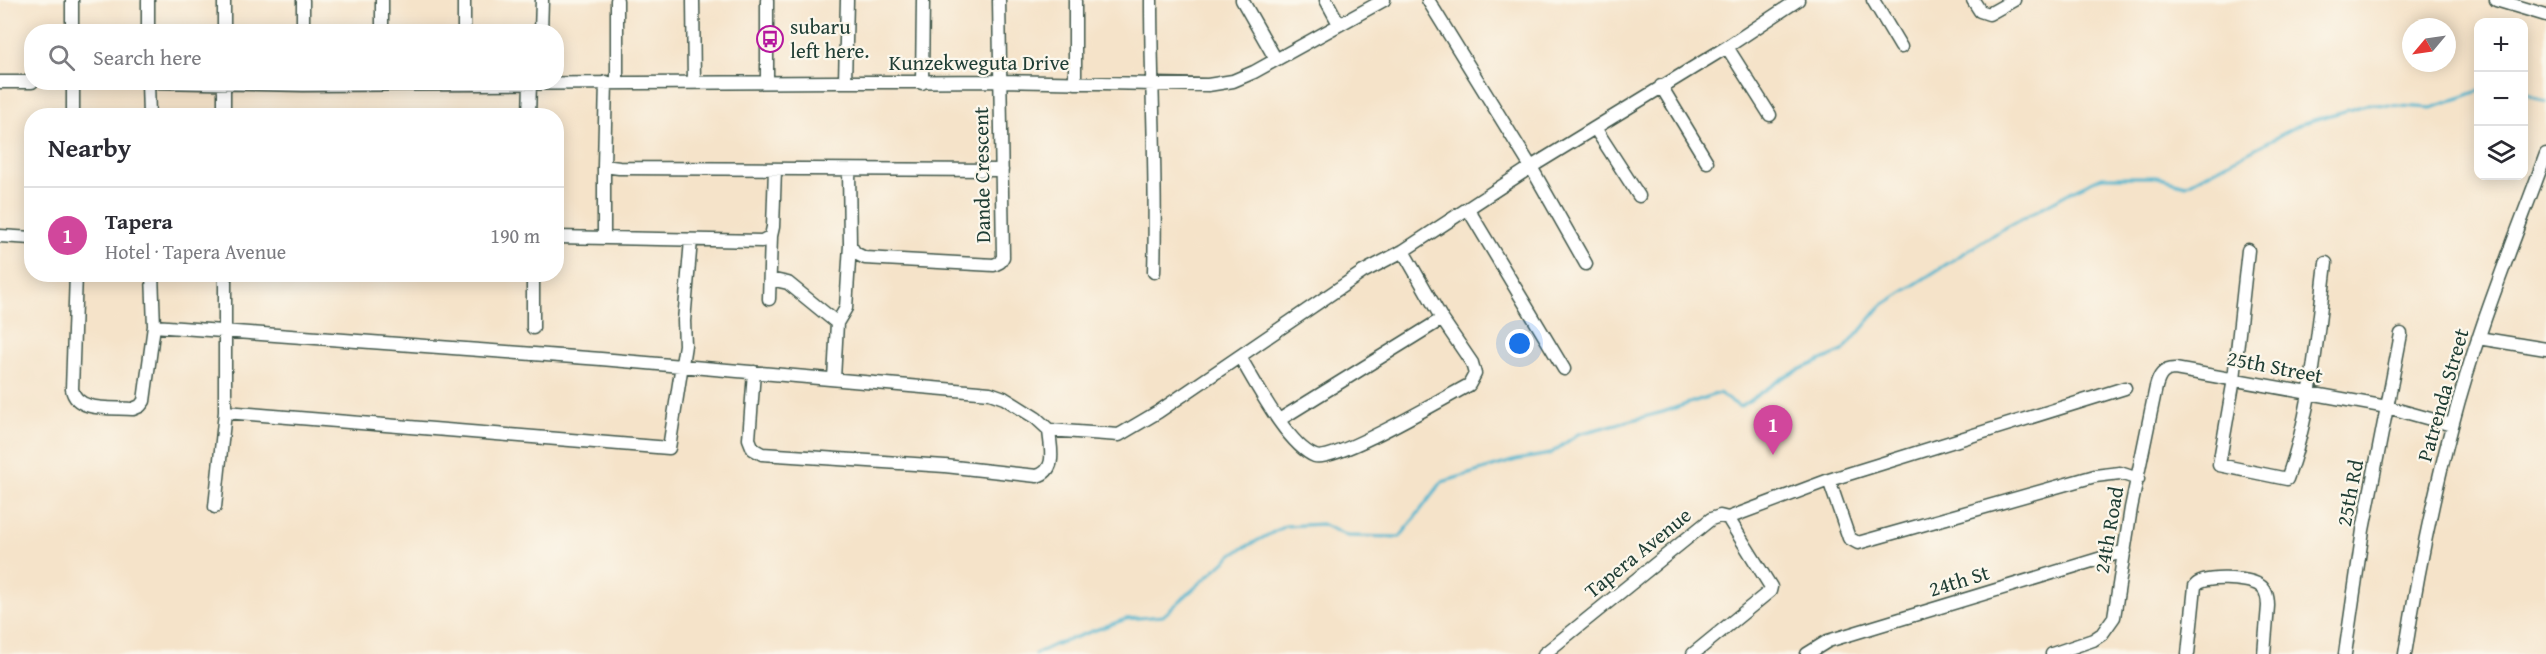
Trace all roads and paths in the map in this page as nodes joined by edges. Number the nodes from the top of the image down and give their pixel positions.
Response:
1 (72, 0) edge
2 (148, 0) edge
3 (224, 0) edge
4 (303, 0) edge
5 (382, 0) edge
6 (464, 0) edge
7 (542, 0) edge
8 (617, 0) edge
9 (693, 0) edge
10 (767, 0) edge
11 (847, 0) edge
12 (923, 0) edge
13 (999, 0) edge
14 (1075, 0) edge
15 (1151, 0) edge
16 (1242, 0) edge
17 (1326, 0) edge
18 (1384, 0) edge
19 (1428, 0) edge
20 (1798, 0) edge
21 (1873, 0) edge
22 (1973, 0) edge
23 (2014, 0) edge
24 (2496, 0) edge
25 (2546, 15) edge
26 (72, 24) edge
27 (148, 24) edge
28 (224, 24) edge
29 (303, 24) edge
30 (382, 24) edge
31 (464, 24) edge
32 (541, 24) edge
33 (1339, 24) junction
34 (1727, 47) junction
35 (1901, 47) dead end
36 (1275, 58) junction
37 (1001, 81) junction
38 (0, 82) edge
39 (24, 82) edge
40 (611, 82) junction
41 (767, 82) junction
42 (845, 82) junction
43 (564, 83) edge
44 (694, 83) junction
45 (922, 83) junction
46 (1075, 83) junction
47 (1151, 83) junction
48 (1661, 86) junction
49 (73, 90) edge
50 (148, 90) edge
51 (224, 90) edge
52 (530, 90) edge
53 (73, 108) edge
54 (149, 108) edge
55 (224, 108) edge
56 (529, 108) edge
57 (1770, 115) dead end
58 (1594, 128) junction
59 (2546, 154) edge
60 (1707, 162) dead end
61 (604, 166) junction
62 (1531, 167) junction
63 (775, 169) junction
64 (849, 170) junction
65 (1002, 170) junction
66 (1639, 196) dead end
67 (1468, 209) junction
68 (0, 236) edge
69 (771, 236) junction
70 (564, 237) edge
71 (604, 237) junction
72 (24, 238) edge
73 (691, 240) junction
74 (850, 245) junction
75 (2248, 250) dead end
76 (1403, 251) junction
77 (2326, 263) dead end
78 (1586, 264) dead end
79 (1154, 272) dead end
80 (770, 279) junction
81 (75, 282) edge
82 (153, 282) edge
83 (225, 282) edge
84 (533, 282) edge
85 (769, 300) dead end
86 (1442, 319) junction
87 (837, 323) junction
88 (154, 326) junction
89 (533, 328) dead end
90 (225, 331) junction
91 (2401, 334) dead end
92 (2478, 338) junction
93 (2546, 348) edge
94 (1240, 357) junction
95 (683, 367) junction
96 (1564, 369) dead end
97 (754, 372) junction
98 (2158, 377) joint
99 (834, 379) junction
100 (2235, 379) junction
101 (2125, 388) dead end
102 (2309, 393) junction
103 (2387, 407) junction
104 (225, 412) junction
105 (1279, 420) junction
106 (2452, 425) junction
107 (1049, 430) junction
108 (2138, 479) junction
109 (1829, 480) junction
110 (215, 507) dead end
111 (1728, 518) junction
112 (2125, 551) junction
113 (1544, 654) edge
114 (1693, 654) edge
115 (1806, 654) edge
116 (2052, 654) edge
117 (2188, 654) edge
118 (2264, 654) edge
119 (2345, 654) edge
120 (2405, 654) edge

1 - 26 street
2 - 27 street
3 - 28 street
4 - 29 street
5 - 30 street
6 - 31 street
7 - 32 street
8 - 40 street
9 - 44 street
10 - 41 street
11 - 42 street
12 - 45 street
13 - 37 street, Dande Crescent
14 - 46 street
15 - 47 street
16 - 36 street
17 - 33 street
18 - 33 street, Kunzekweguta Drive
19 - 62 street
20 - 34 street
21 - 35 street
22 - 23 street
24 - 25 street
33 - 36 street, Kunzekweguta Drive
34 - 48 street
34 - 57 street
36 - 47 street, Kunzekweguta Drive
37 - 45 street, Kunzekweguta Drive
37 - 46 street, Kunzekweguta Drive
37 - 65 street, Dande Crescent
38 - 39 street
40 - 43 street, Kunzekweguta Drive
40 - 44 street, Kunzekweguta Drive
40 - 61 street
41 - 42 street, Kunzekweguta Drive
41 - 44 street, Kunzekweguta Drive
42 - 45 street, Kunzekweguta Drive
46 - 47 street, Kunzekweguta Drive
47 - 79 street
48 - 58 street
48 - 60 street
49 - 53 street
50 - 54 street
51 - 55 street
52 - 56 street
58 - 62 street
58 - 66 street
59 - 92 street, Patrenda Street
61 - 63 street
61 - 71 street
62 - 67 street
62 - 78 street
63 - 64 street
63 - 69 street
64 - 65 street
64 - 74 street
65 - 74 street, Dande Crescent
67 - 76 street
67 - 96 street
68 - 72 street
69 - 73 street
69 - 80 street
70 - 71 street
71 - 73 street
73 - 95 street
74 - 87 street
75 - 100 street
76 - 86 street
76 - 94 street
77 - 102 street
80 - 85 street
80 - 87 street
81 - 88 street
82 - 88 street
83 - 90 street
84 - 89 street
86 - 105 street
86 - 105 street
87 - 99 street
88 - 90 street
90 - 95 street
90 - 104 street
91 - 103 street, 25th Rd
92 - 93 street
92 - 106 street, Patrenda Street
94 - 105 street
94 - 107 street
95 - 97 street
95 - 104 street
97 - 99 street
97 - 107 street
98 - 100 street, 25th Street
98 - 108 street, 24th Road
99 - 107 street
100 - 102 street, 25th Street
100 - 102 street
101 - 109 street, Tapera Avenue
102 - 103 street, 25th Street
103 - 106 street
103 - 119 street, 25th Rd
104 - 110 street
106 - 120 street, Patrenda Street
108 - 109 street
108 - 112 street, 24th Road
109 - 111 street, Tapera Avenue
111 - 113 street, Tapera Avenue
111 - 114 street
112 - 115 street, 24th St
112 - 116 street, 24th Road
117 - 118 street

